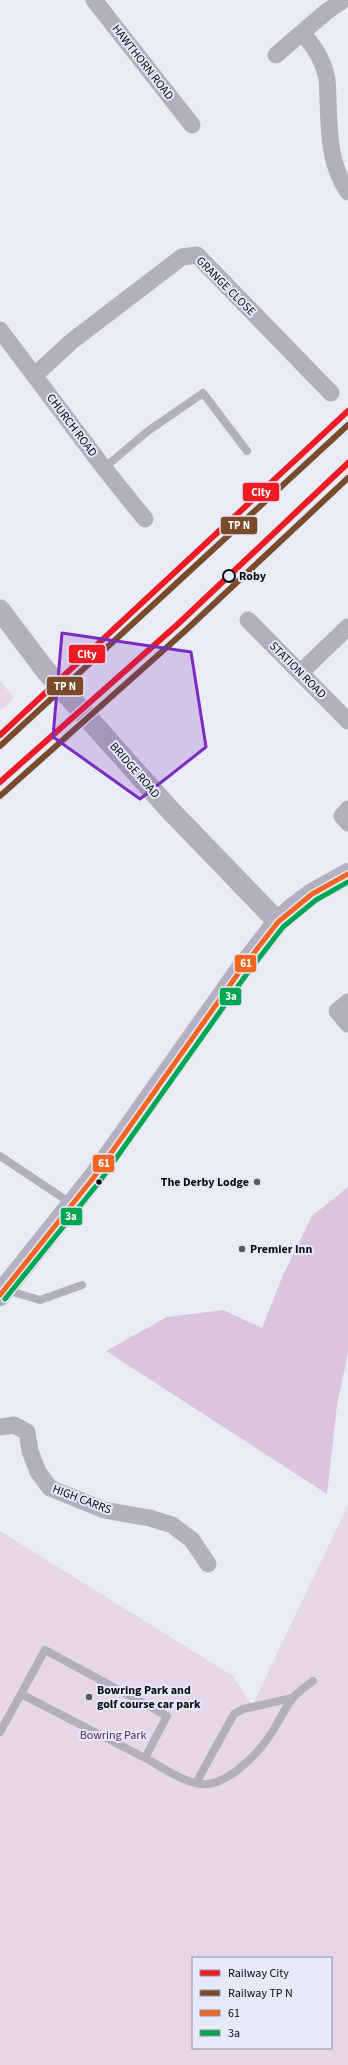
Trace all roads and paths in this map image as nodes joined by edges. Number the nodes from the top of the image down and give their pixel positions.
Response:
1 (94, 0) edge
2 (343, 0) edge
3 (302, 33) junction
4 (276, 55) dead end
5 (192, 125) dead end
6 (348, 192) edge
7 (0, 330) edge
8 (35, 375) junction
9 (331, 393) dead end
10 (247, 451) dead end
11 (104, 468) junction
12 (146, 518) dead end
13 (0, 610) edge
14 (248, 620) dead end
15 (348, 627) edge
16 (300, 673) junction
17 (348, 721) edge
18 (348, 809) edge
19 (348, 823) edge
20 (348, 874) edge
21 (278, 922) junction
22 (348, 1002) edge
23 (348, 1024) edge
24 (0, 1156) edge
25 (73, 1204) junction
26 (82, 1285) dead end
27 (3, 1292) edge
28 (0, 1427) edge
29 (208, 1564) dead end
30 (313, 1682) dead end
31 (21, 1694) junction
32 (292, 1698) junction
33 (0, 1732) edge
34 (145, 1758) junction
35 (196, 1783) junction

1 - 5 street, HAWTHORN ROAD
2 - 3 street
3 - 4 street
3 - 6 street
7 - 8 street, CHURCH ROAD
8 - 9 street, GRANGE CLOSE
8 - 11 street, CHURCH ROAD
10 - 11 lane
11 - 12 street, CHURCH ROAD
13 - 21 street, BRIDGE ROAD
14 - 16 street, STATION ROAD
15 - 16 street
16 - 17 street, STATION ROAD
18 - 19 street
20 - 21 main road
21 - 25 main road
22 - 23 street
24 - 25 lane
25 - 27 main road
26 - 27 lane
28 - 29 street, HIGH CARRS
30 - 32 lane
31 - 33 lane
31 - 34 lane
31 - 34 lane
32 - 35 lane
32 - 35 lane
34 - 35 lane

